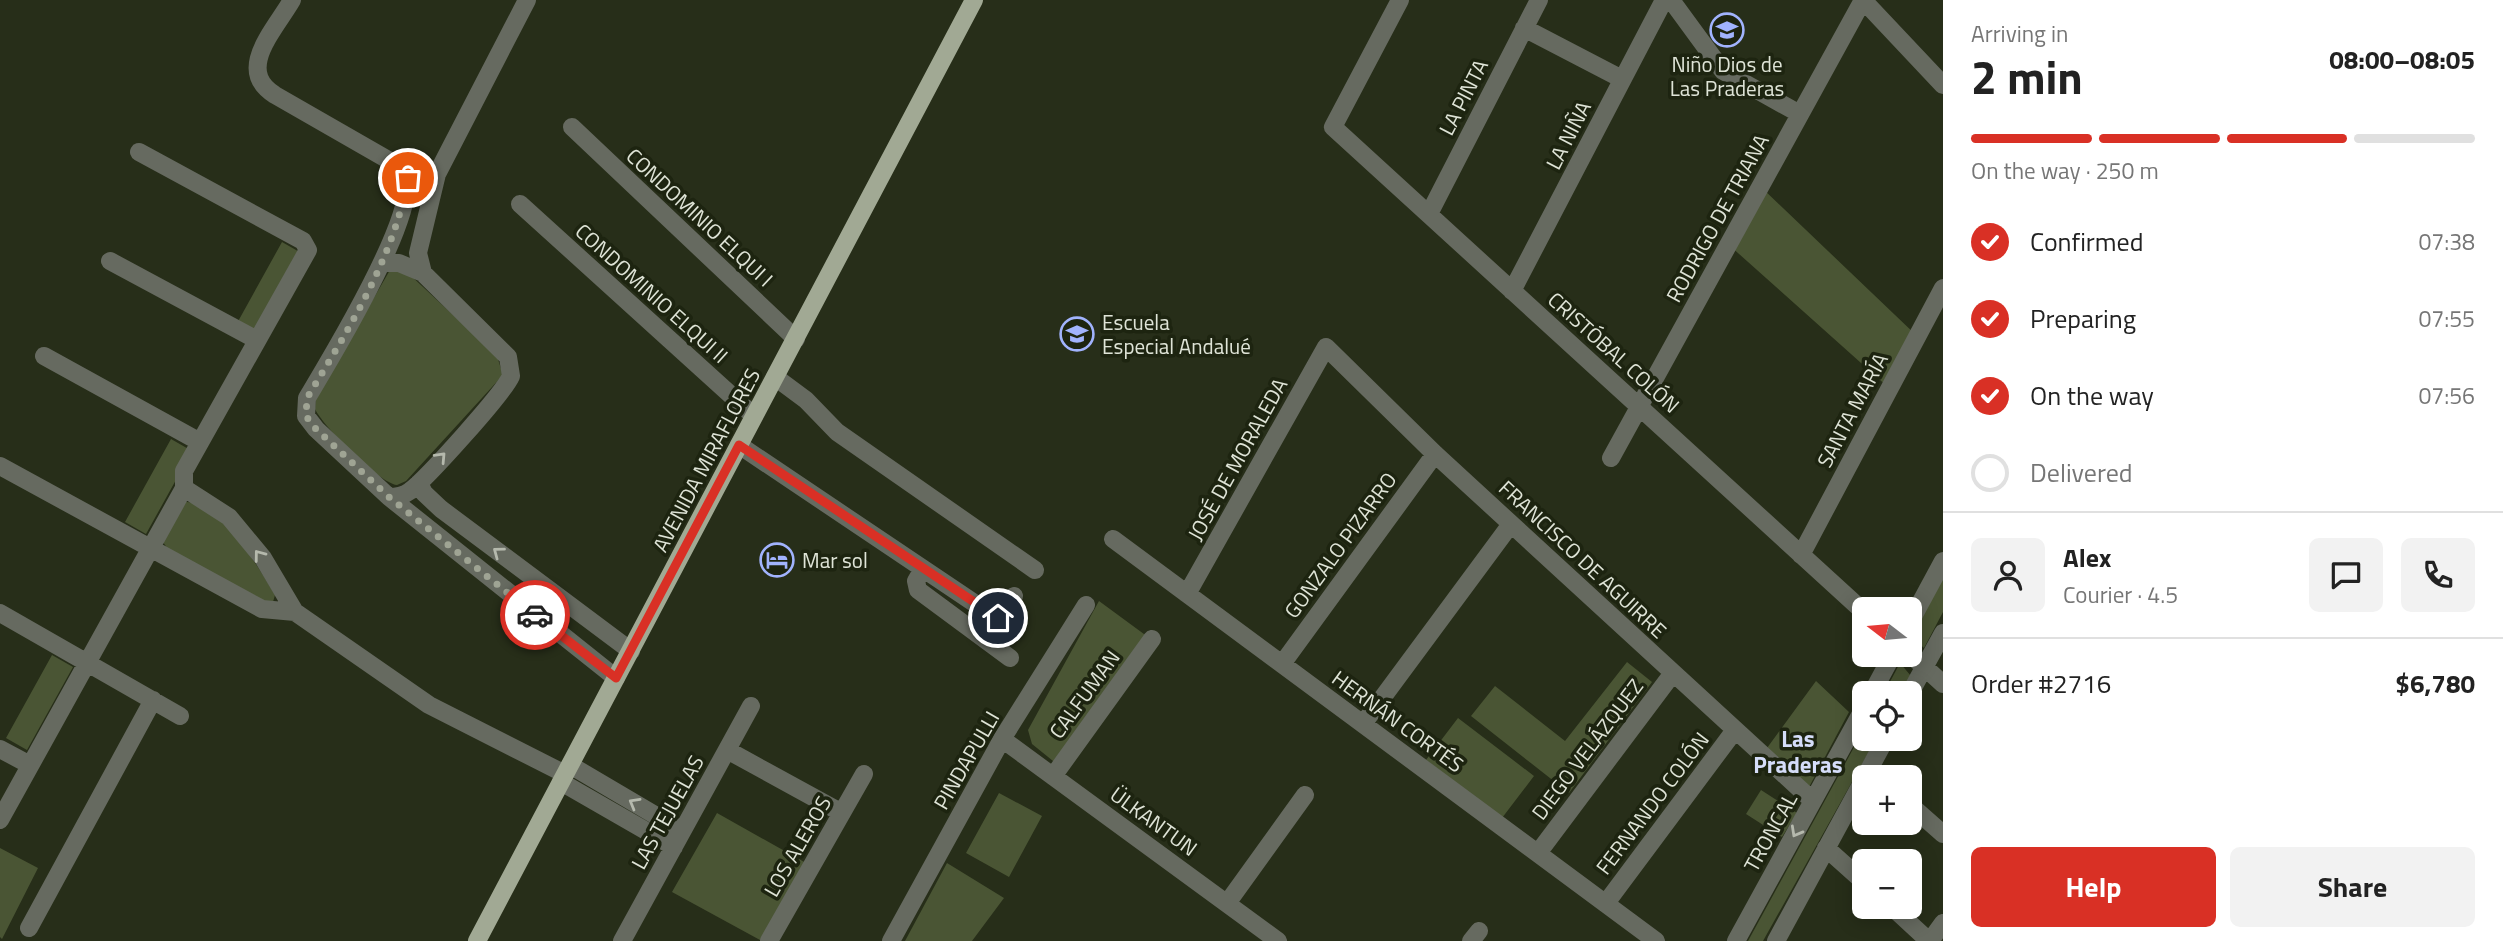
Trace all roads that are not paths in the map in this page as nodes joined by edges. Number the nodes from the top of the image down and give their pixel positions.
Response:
1 (292, 0) edge
2 (527, 0) edge
3 (974, 0) edge
4 (1400, 0) edge
5 (1539, 0) edge
6 (1664, 0) edge
7 (1671, 0) edge
8 (1863, 0) edge
9 (1524, 28) junction
10 (1622, 79) junction
11 (1943, 85) edge
12 (1800, 114) junction
13 (572, 127) dead end
14 (139, 152) dead end
15 (436, 174) junction
16 (408, 178) junction
17 (520, 204) dead end
18 (1429, 214) junction
19 (110, 261) dead end
20 (383, 263) junction
21 (423, 273) junction
22 (1943, 288) edge
23 (1512, 291) junction
24 (257, 340) junction
25 (796, 340) junction
26 (1326, 347) joint
27 (44, 356) dead end
28 (775, 377) junction
29 (1640, 407) junction
30 (754, 416) junction
31 (200, 442) junction
32 (739, 445) junction
33 (1435, 454) junction
34 (1611, 458) dead end
35 (0, 466) edge
36 (419, 483) junction
37 (184, 488) junction
38 (389, 497) junction
39 (1511, 524) junction
40 (1113, 539) dead end
41 (150, 549) junction
42 (1801, 555) junction
43 (1943, 561) edge
44 (923, 569) junction
45 (1035, 570) dead end
46 (1187, 594) junction
47 (1014, 596) dead end
48 (1922, 600) edge
49 (1852, 601) edge
50 (1086, 605) dead end
51 (295, 612) junction
52 (0, 613) edge
53 (998, 618) junction
54 (1943, 633) edge
55 (984, 639) junction
56 (1152, 639) dead end
57 (631, 651) junction
58 (1010, 658) dead end
59 (88, 661) junction
60 (1282, 664) junction
61 (1922, 664) edge
62 (1925, 667) junction
63 (1673, 673) junction
64 (616, 678) junction
65 (1917, 681) edge
66 (1943, 684) edge
67 (153, 700) junction
68 (751, 706) dead end
69 (180, 716) dead end
70 (1363, 723) junction
71 (1735, 730) junction
72 (1852, 730) edge
73 (1002, 739) junction
74 (0, 749) edge
75 (727, 750) junction
76 (30, 765) junction
77 (565, 774) junction
78 (864, 774) dead end
79 (1054, 775) junction
80 (1305, 795) dead end
81 (1813, 801) junction
82 (1852, 804) edge
83 (842, 813) junction
84 (1922, 815) edge
85 (0, 820) edge
86 (1943, 834) edge
87 (678, 839) junction
88 (1826, 848) junction
89 (1538, 853) junction
90 (1852, 871) edge
91 (1228, 902) junction
92 (1606, 903) junction
93 (1905, 919) edge
94 (1943, 923) edge
95 (29, 928) dead end
96 (477, 941) edge
97 (622, 941) edge
98 (769, 941) edge
99 (891, 941) edge
100 (1278, 941) edge
101 (1656, 941) edge
102 (1736, 941) edge
103 (1776, 941) edge
104 (1929, 941) edge

1 - 16 street
2 - 15 street
3 - 25 main road, AVENIDA MIRAFLORES
4 - 18 street, CRISTÓBAL COLÓN
5 - 9 street, LA PINTA
6 - 10 street, LA NIÑA
7 - 12 street
8 - 11 street
8 - 12 street, RODRIGO DE TRIANA
9 - 10 street
9 - 18 street, LA PINTA
10 - 23 street, LA NIÑA
12 - 29 street, RODRIGO DE TRIANA
13 - 25 street, CONDOMINIO ELQUI I
14 - 24 street
15 - 16 street
15 - 21 street
16 - 20 street
17 - 30 street, CONDOMINIO ELQUI II
18 - 23 street, CRISTÓBAL COLÓN
19 - 24 street
20 - 21 street
20 - 38 street
36 -> 21 street
22 - 42 street, SANTA MARÍA
23 - 29 street, CRISTÓBAL COLÓN
24 - 31 street
25 - 28 main road, AVENIDA MIRAFLORES
26 - 33 street, FRANCISCO DE AGUIRRE
26 - 46 street, JOSÉ DE MORALEDA
27 - 31 street
28 - 30 main road, AVENIDA MIRAFLORES
28 - 45 street
29 - 34 street, RODRIGO DE TRIANA
29 - 42 street, CRISTÓBAL COLÓN
30 - 32 main road, AVENIDA MIRAFLORES
31 - 37 street
32 - 44 street
32 - 57 main road, AVENIDA MIRAFLORES
33 - 39 street, FRANCISCO DE AGUIRRE
33 - 60 street, GONZALO PIZARRO
35 - 41 street
36 - 38 street
57 -> 36 street
37 - 41 street
51 -> 37 street
38 - 64 street
39 - 63 street, FRANCISCO DE AGUIRRE
39 - 70 street
40 - 46 street, HERNÁN CORTÉS
41 - 51 street
41 - 59 street
42 - 49 street, CRISTÓBAL COLÓN
43 - 48 street
44 - 53 street
44 - 55 street
46 - 60 street, HERNÁN CORTÉS
47 - 53 street
50 - 73 street, PINDAPULLI
51 - 77 street
52 - 59 street
53 - 55 street
54 - 62 street
55 - 58 street
56 - 79 street, CALFUMAN
57 - 64 main road, AVENIDA MIRAFLORES
59 - 67 street
59 - 76 street
60 - 70 street, HERNÁN CORTÉS
61 - 62 street
62 - 65 street
62 - 66 street
63 - 71 street, FRANCISCO DE AGUIRRE
63 - 89 street, DIEGO VELÁZQUEZ
64 - 77 main road, AVENIDA MIRAFLORES
67 - 69 street
67 - 95 street
68 - 75 street, LAS TEJUELAS
70 - 89 street, HERNÁN CORTÉS
71 - 81 street, FRANCISCO DE AGUIRRE
71 - 92 street, FERNANDO COLÓN
72 - 81 street, TRONCAL
73 - 79 street, ÜLKANTUN
73 - 99 street, PINDAPULLI
74 - 76 street
75 - 83 street
75 - 87 street, LAS TEJUELAS
76 - 85 street
77 - 87 street
77 - 96 main road, AVENIDA MIRAFLORES
78 - 83 street, LOS ALEROS
79 - 91 street, ÜLKANTUN
80 - 91 street
81 -> 102 street, TRONCAL
82 - 88 street
83 - 98 street, LOS ALEROS
84 - 86 street
87 - 97 street, LAS TEJUELAS
88 - 90 street
88 - 103 street
89 - 92 street, HERNÁN CORTÉS
91 - 100 street, ÜLKANTUN
92 - 101 street, HERNÁN CORTÉS
93 - 104 street
94 - 104 street

